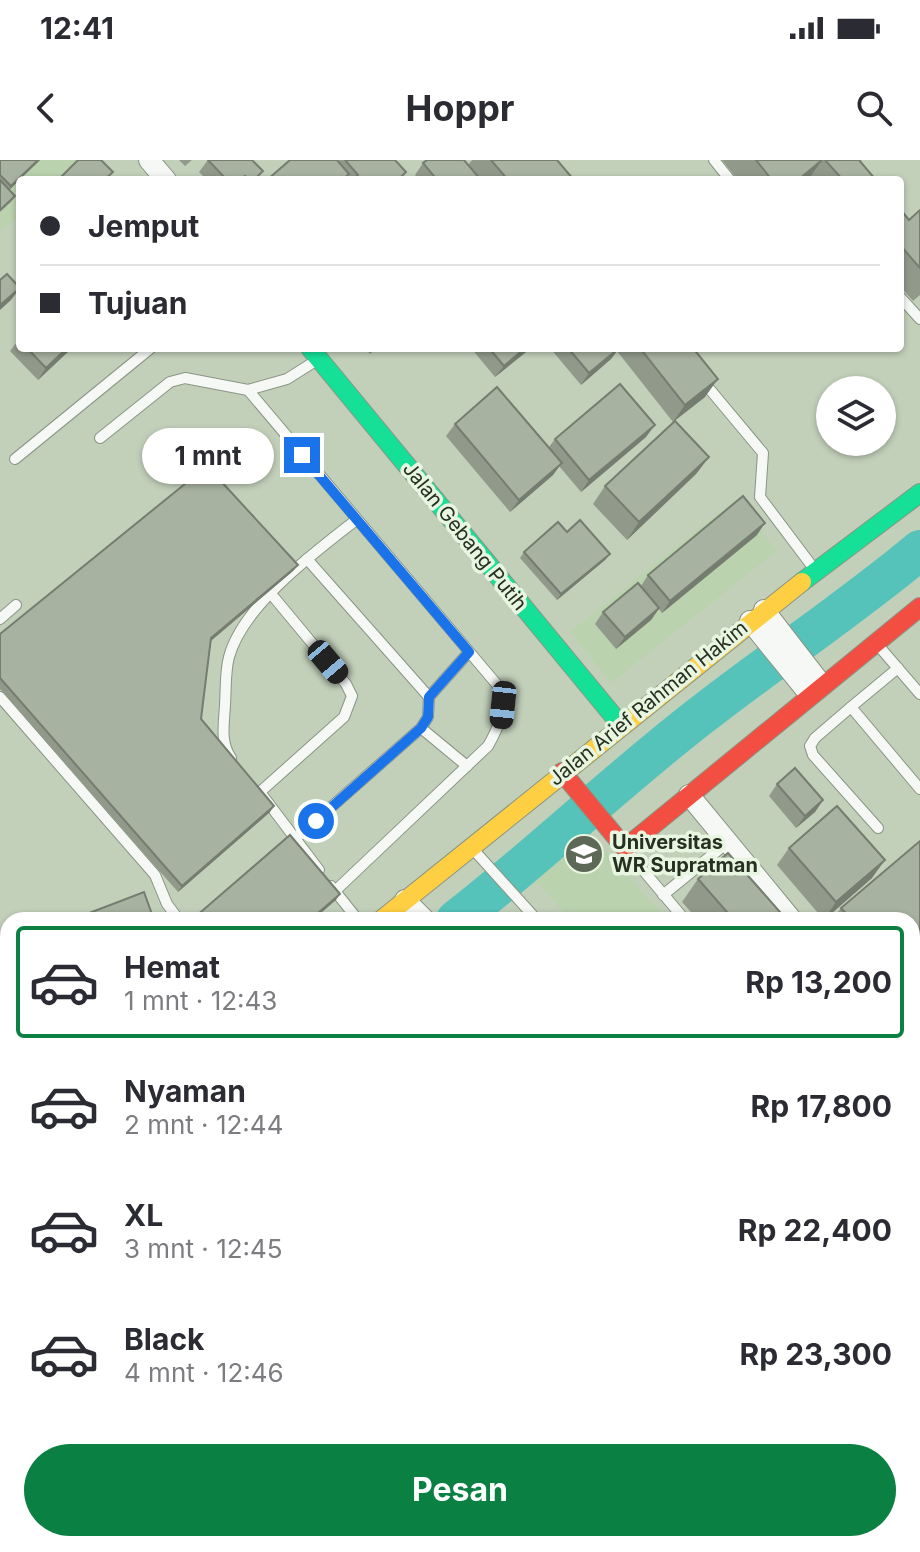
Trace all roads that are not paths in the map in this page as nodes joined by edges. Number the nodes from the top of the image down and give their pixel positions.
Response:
1 (149, 160) edge
2 (714, 160) edge
3 (163, 176) edge
4 (727, 176) edge
5 (904, 301) edge
6 (920, 319) edge
7 (146, 352) edge
8 (314, 353) edge
9 (695, 371) edge
10 (248, 390) junction
11 (100, 438) dead end
12 (15, 459) dead end
13 (920, 493) edge
14 (356, 520) junction
15 (307, 559) junction
16 (815, 570) junction
17 (272, 595) junction
18 (16, 605) dead end
19 (918, 614) edge
20 (757, 615) junction
21 (0, 619) edge
22 (876, 642) junction
23 (469, 652) junction
24 (898, 668) junction
25 (816, 690) junction
26 (920, 694) edge
27 (0, 697) edge
28 (429, 697) junction
29 (851, 707) junction
30 (620, 724) junction
31 (421, 728) junction
32 (467, 766) junction
33 (239, 769) edge
34 (568, 779) junction
35 (249, 781) edge
36 (920, 789) edge
37 (260, 792) junction
38 (689, 795) junction
39 (878, 828) dead end
40 (295, 839) junction
41 (728, 842) junction
42 (471, 846) junction
43 (625, 848) junction
44 (335, 891) junction
45 (663, 895) junction
46 (405, 900) junction
47 (173, 912) edge
48 (352, 912) edge
49 (392, 912) edge
50 (417, 912) edge
51 (530, 912) edge
52 (678, 912) edge
53 (783, 912) edge

1 - 3 street
2 - 4 lane
5 - 6 lane
7 - 12 lane
8 - 10 lane
8 - 30 street, Jalan Gebang Putih
9 - 16 lane
10 - 11 lane
10 - 14 lane
13 - 16 street, Jalan Arief Rahman Hakim
14 - 15 lane
14 - 23 lane
15 - 17 lane
15 - 28 lane
16 - 20 street, Jalan Arief Rahman Hakim
17 - 33 lane
17 - 37 lane
18 - 21 lane
19 - 22 street
20 - 25 street
20 - 30 street, Jalan Arief Rahman Hakim
22 - 24 lane
22 - 25 street
23 - 28 lane
23 - 32 lane
24 - 26 lane
24 - 29 lane
25 - 38 street
27 - 47 lane
28 - 31 lane
29 - 36 lane
29 - 39 lane
30 - 34 street, Jalan Arief Rahman Hakim
31 - 32 lane
31 - 40 lane
32 - 44 lane
34 - 42 street, Jalan Arief Rahman Hakim
34 - 43 street
35 - 37 lane
37 - 40 lane
38 - 41 street
38 - 43 street
40 - 44 lane
41 - 45 lane
41 - 53 street
42 - 46 street, Jalan Arief Rahman Hakim
42 - 51 lane
43 - 45 lane
44 - 48 lane
45 - 52 lane
46 - 49 street, Jalan Arief Rahman Hakim
46 - 50 street

